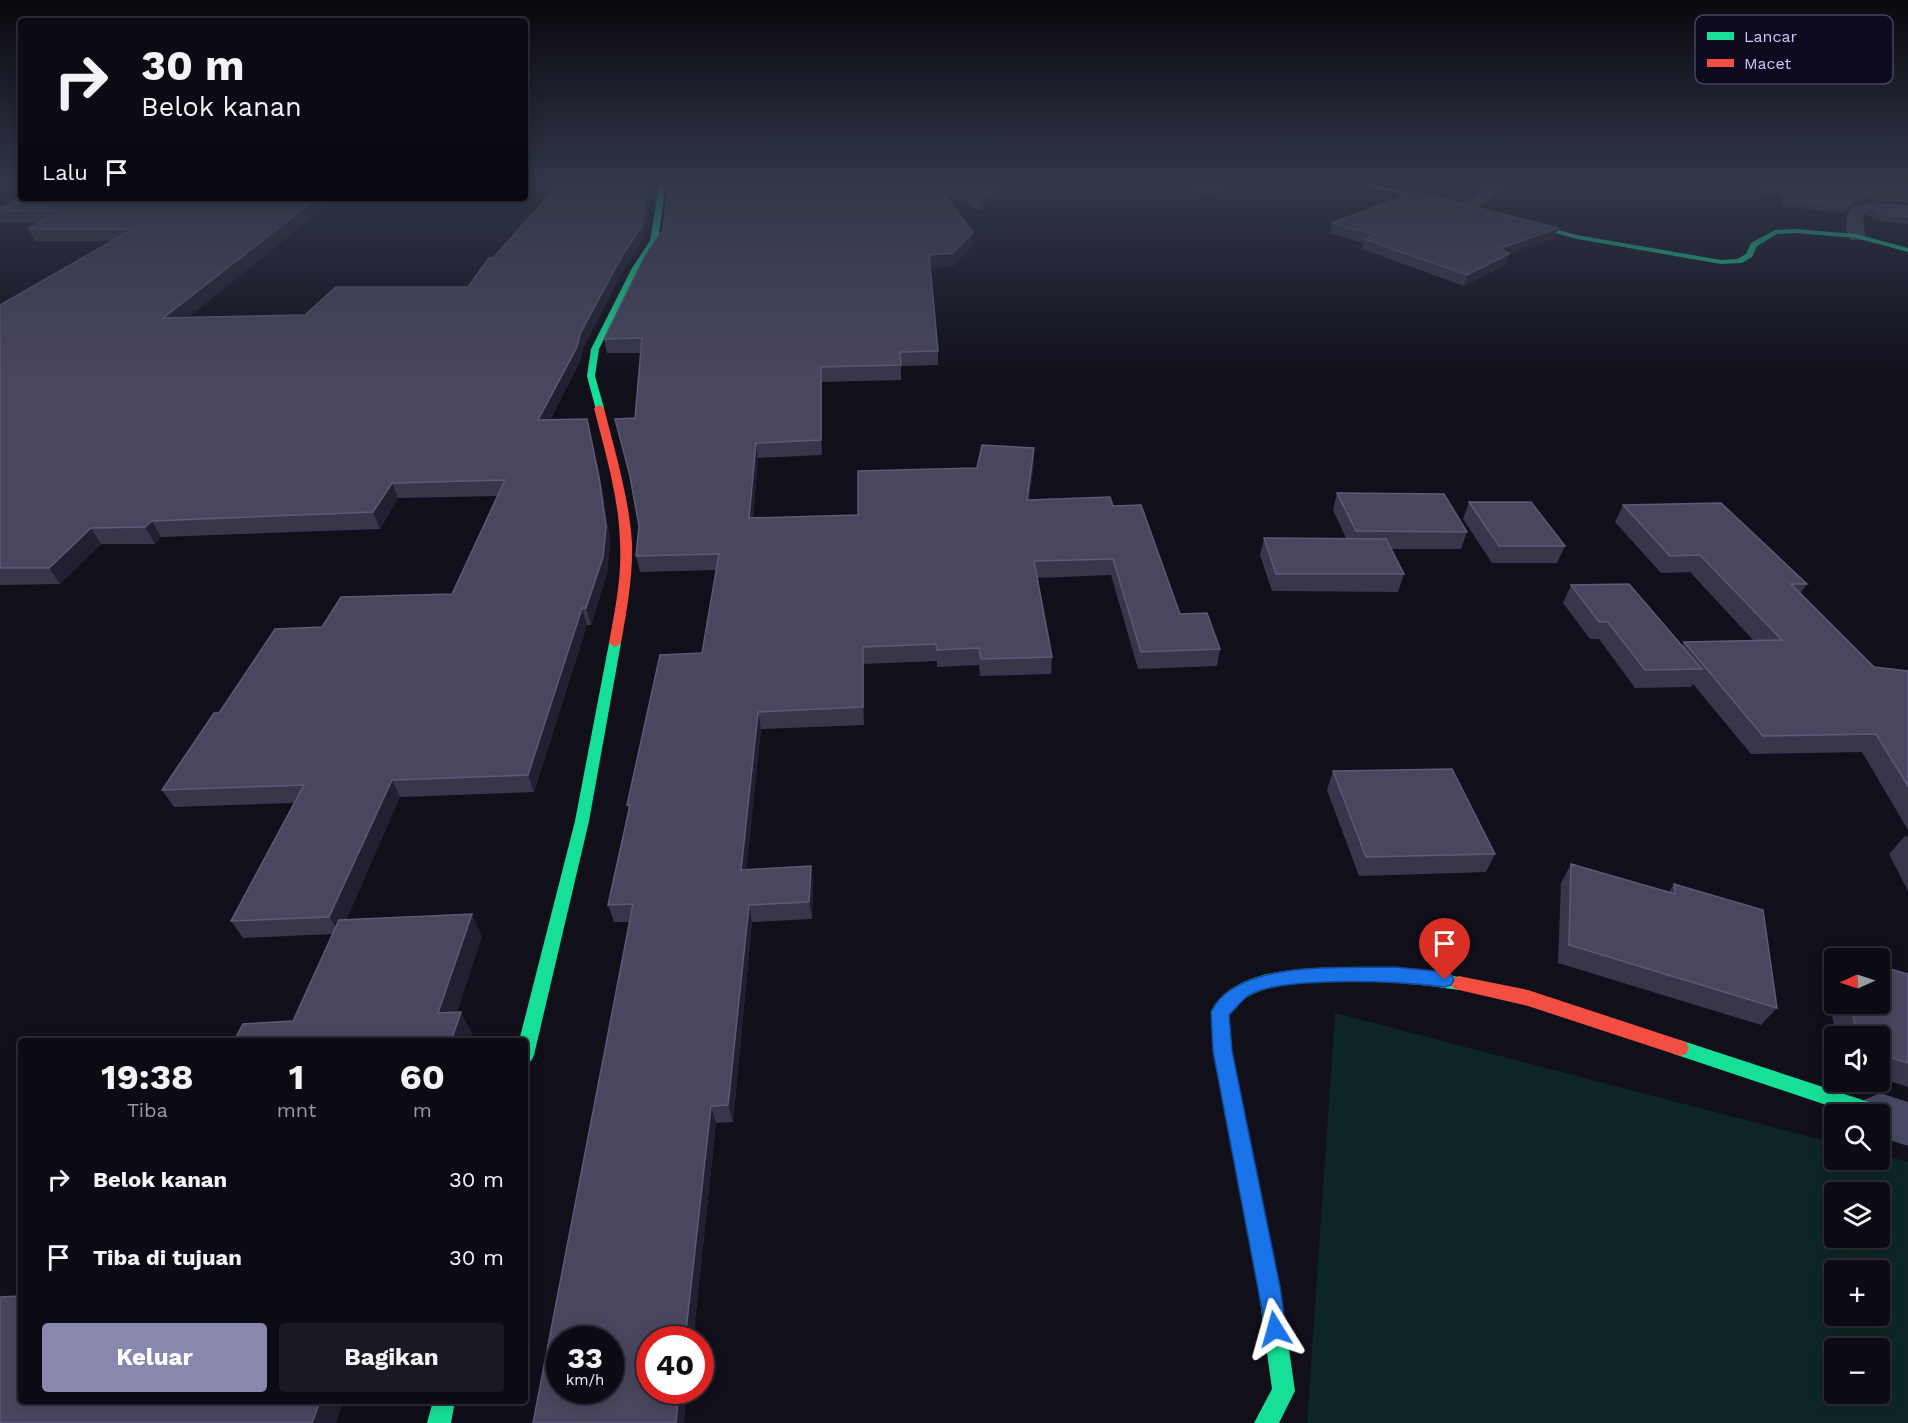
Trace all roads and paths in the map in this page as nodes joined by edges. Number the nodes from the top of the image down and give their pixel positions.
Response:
1 (650, 247) edge
2 (1637, 247) edge
3 (1753, 247) edge
4 (528, 1043) edge
5 (1846, 1104) edge
6 (1890, 1118) edge
7 (1908, 1124) edge
8 (443, 1404) edge
9 (439, 1423) edge
10 (1266, 1423) edge

1 - 4 main road
2 - 3 main road
5 - 10 main road
6 - 7 street
8 - 9 main road

